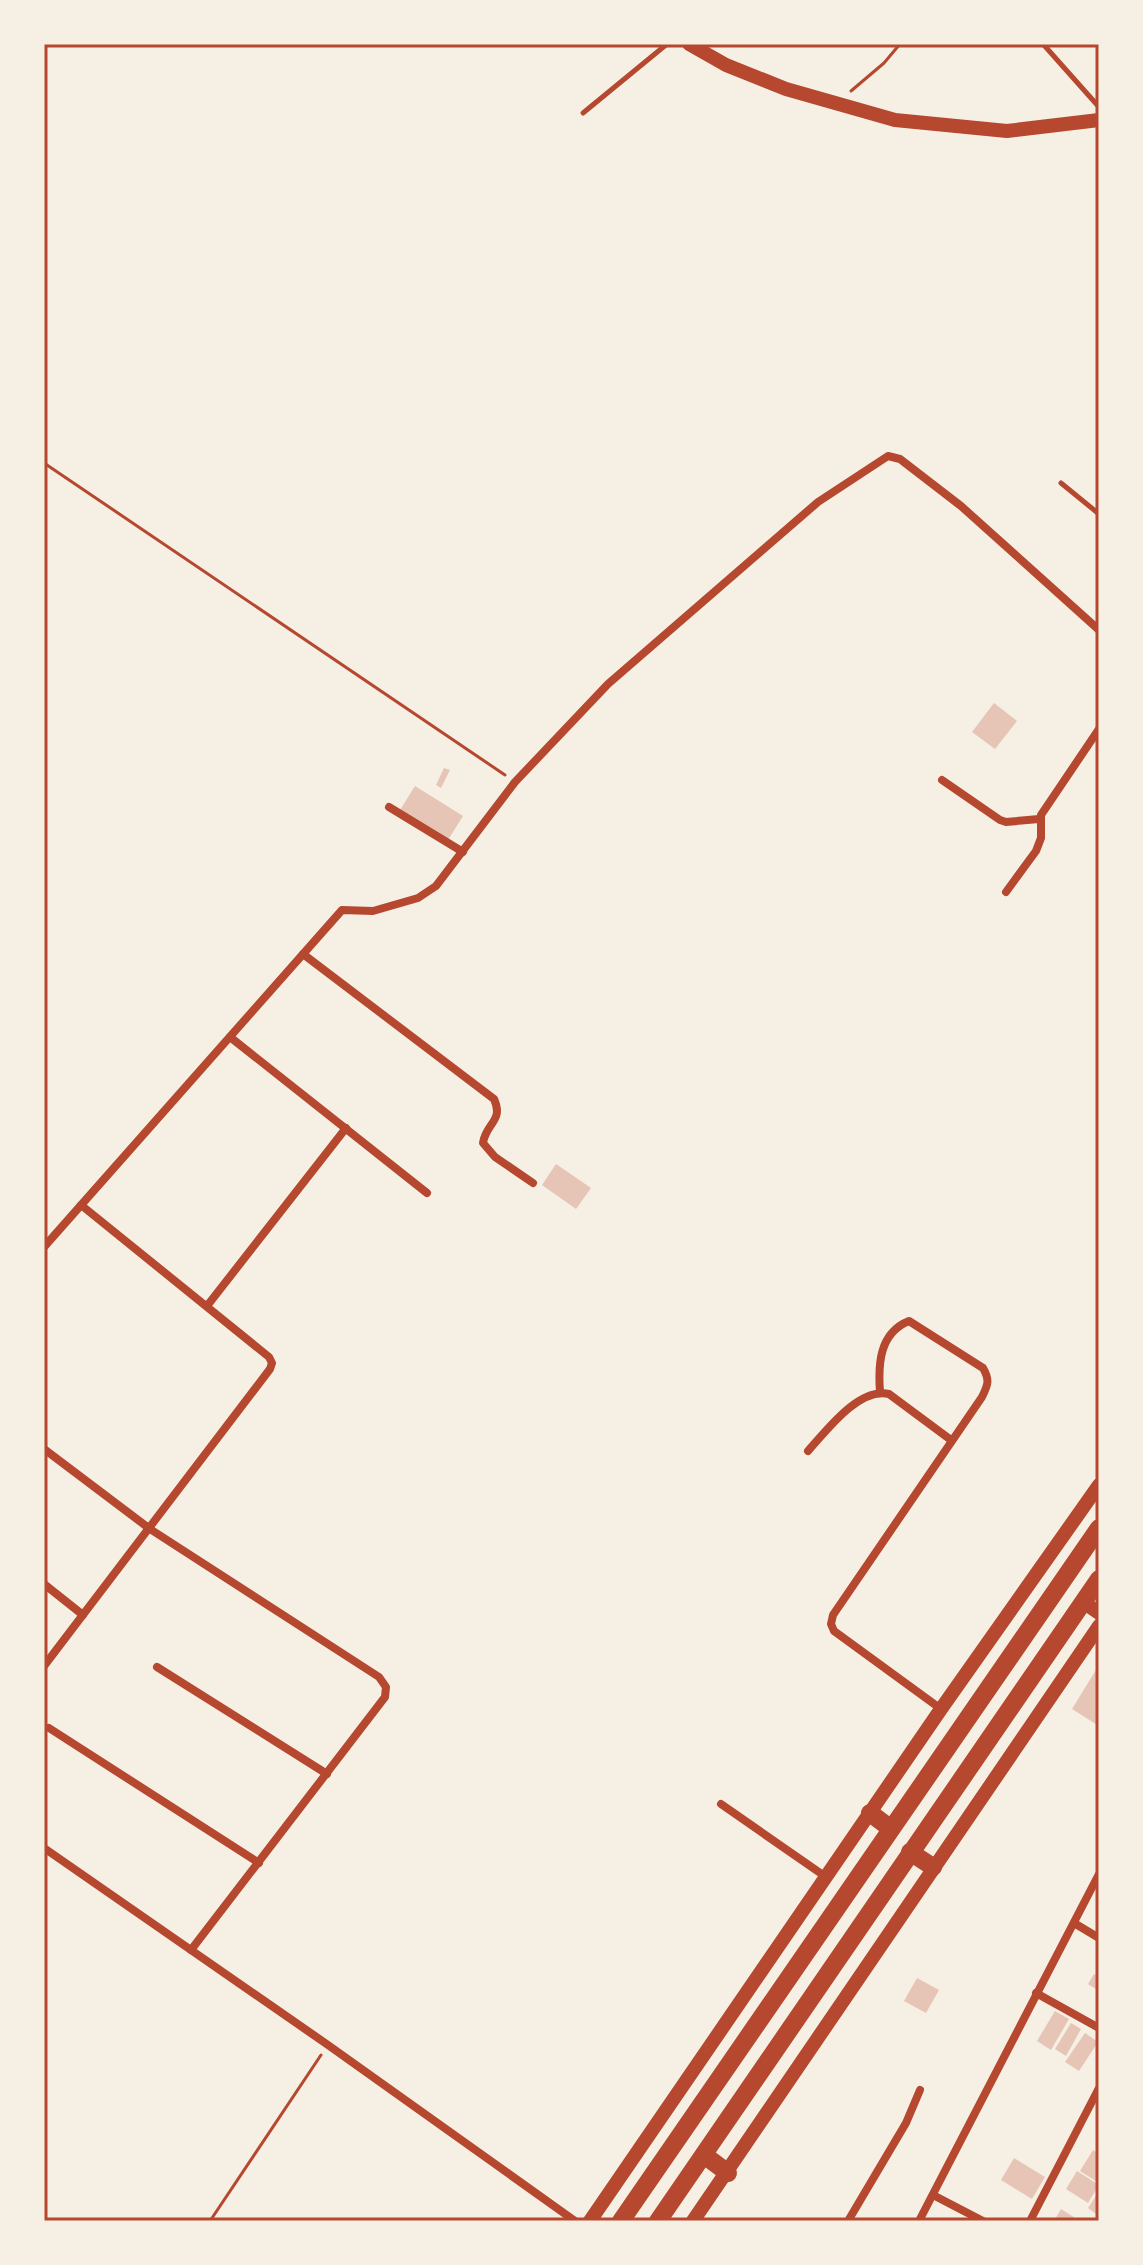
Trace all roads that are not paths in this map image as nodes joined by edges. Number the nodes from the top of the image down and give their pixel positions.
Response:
1 (667, 44) edge
2 (689, 44) edge
3 (1043, 44) edge
4 (1099, 107) edge
5 (583, 113) dead end
6 (1099, 120) edge
7 (1061, 483) dead end
8 (1099, 514) edge
9 (1099, 630) edge
10 (1099, 729) edge
11 (942, 780) dead end
12 (389, 807) dead end
13 (1039, 819) junction
14 (463, 852) junction
15 (1006, 892) dead end
16 (303, 954) junction
17 (230, 1037) junction
18 (346, 1128) junction
19 (533, 1183) dead end
20 (427, 1193) dead end
21 (81, 1205) junction
22 (44, 1247) edge
23 (207, 1306) junction
24 (880, 1392) junction
25 (951, 1440) junction
26 (44, 1449) edge
27 (808, 1451) dead end
28 (1099, 1485) edge
29 (1099, 1528) edge
30 (150, 1529) junction
31 (1099, 1579) edge
32 (44, 1584) edge
33 (1078, 1609) junction
34 (1099, 1613) edge
35 (83, 1615) junction
36 (1098, 1630) edge
37 (44, 1666) edge
38 (157, 1667) dead end
39 (941, 1709) junction
40 (49, 1728) dead end
41 (327, 1774) junction
42 (721, 1804) dead end
43 (870, 1813) junction
44 (890, 1828) junction
45 (44, 1848) edge
46 (910, 1852) junction
47 (259, 1863) junction
48 (933, 1867) junction
49 (1099, 1874) edge
50 (826, 1877) junction
51 (1074, 1923) junction
52 (1099, 1938) edge
53 (191, 1950) junction
54 (1036, 1993) junction
55 (1099, 2028) edge
56 (1099, 2088) edge
57 (920, 2090) dead end
58 (704, 2155) junction
59 (728, 2173) junction
60 (933, 2195) junction
61 (575, 2221) edge
62 (590, 2221) edge
63 (621, 2221) edge
64 (658, 2221) edge
65 (693, 2221) edge
66 (848, 2221) edge
67 (919, 2221) edge
68 (983, 2221) edge
69 (1030, 2221) edge

1 - 5 lane
2 - 6 street
3 - 4 lane
7 - 8 lane
9 - 14 street
10 - 13 street
11 - 13 street
12 - 14 street
13 - 15 street
14 - 16 street
16 - 17 street
16 - 19 street
17 - 18 street
17 - 21 street
18 - 20 street
18 - 23 street
21 - 22 street
21 - 23 street
23 - 30 street
24 - 25 street
24 - 25 street
24 - 27 street
25 - 39 street
26 - 30 street
28 - 39 street
29 - 44 highway
30 - 35 street
30 - 41 street
31 - 33 highway
32 - 35 street
33 - 34 street
33 - 36 street
33 - 46 highway
35 - 37 street
36 - 48 street
38 - 41 street
39 - 43 street
40 - 47 street
41 - 47 street
42 - 50 street
43 - 44 highway
43 - 50 street
44 - 63 highway
45 - 53 street
46 - 48 highway
46 - 58 highway
47 - 53 street
48 - 59 street
49 - 51 street
50 - 62 street
51 - 52 street
51 - 54 street
53 - 61 street
54 - 55 street
54 - 60 street
56 - 69 street
57 - 66 street
58 - 59 highway
58 - 64 highway
59 - 65 street
60 - 67 street
60 - 68 street

